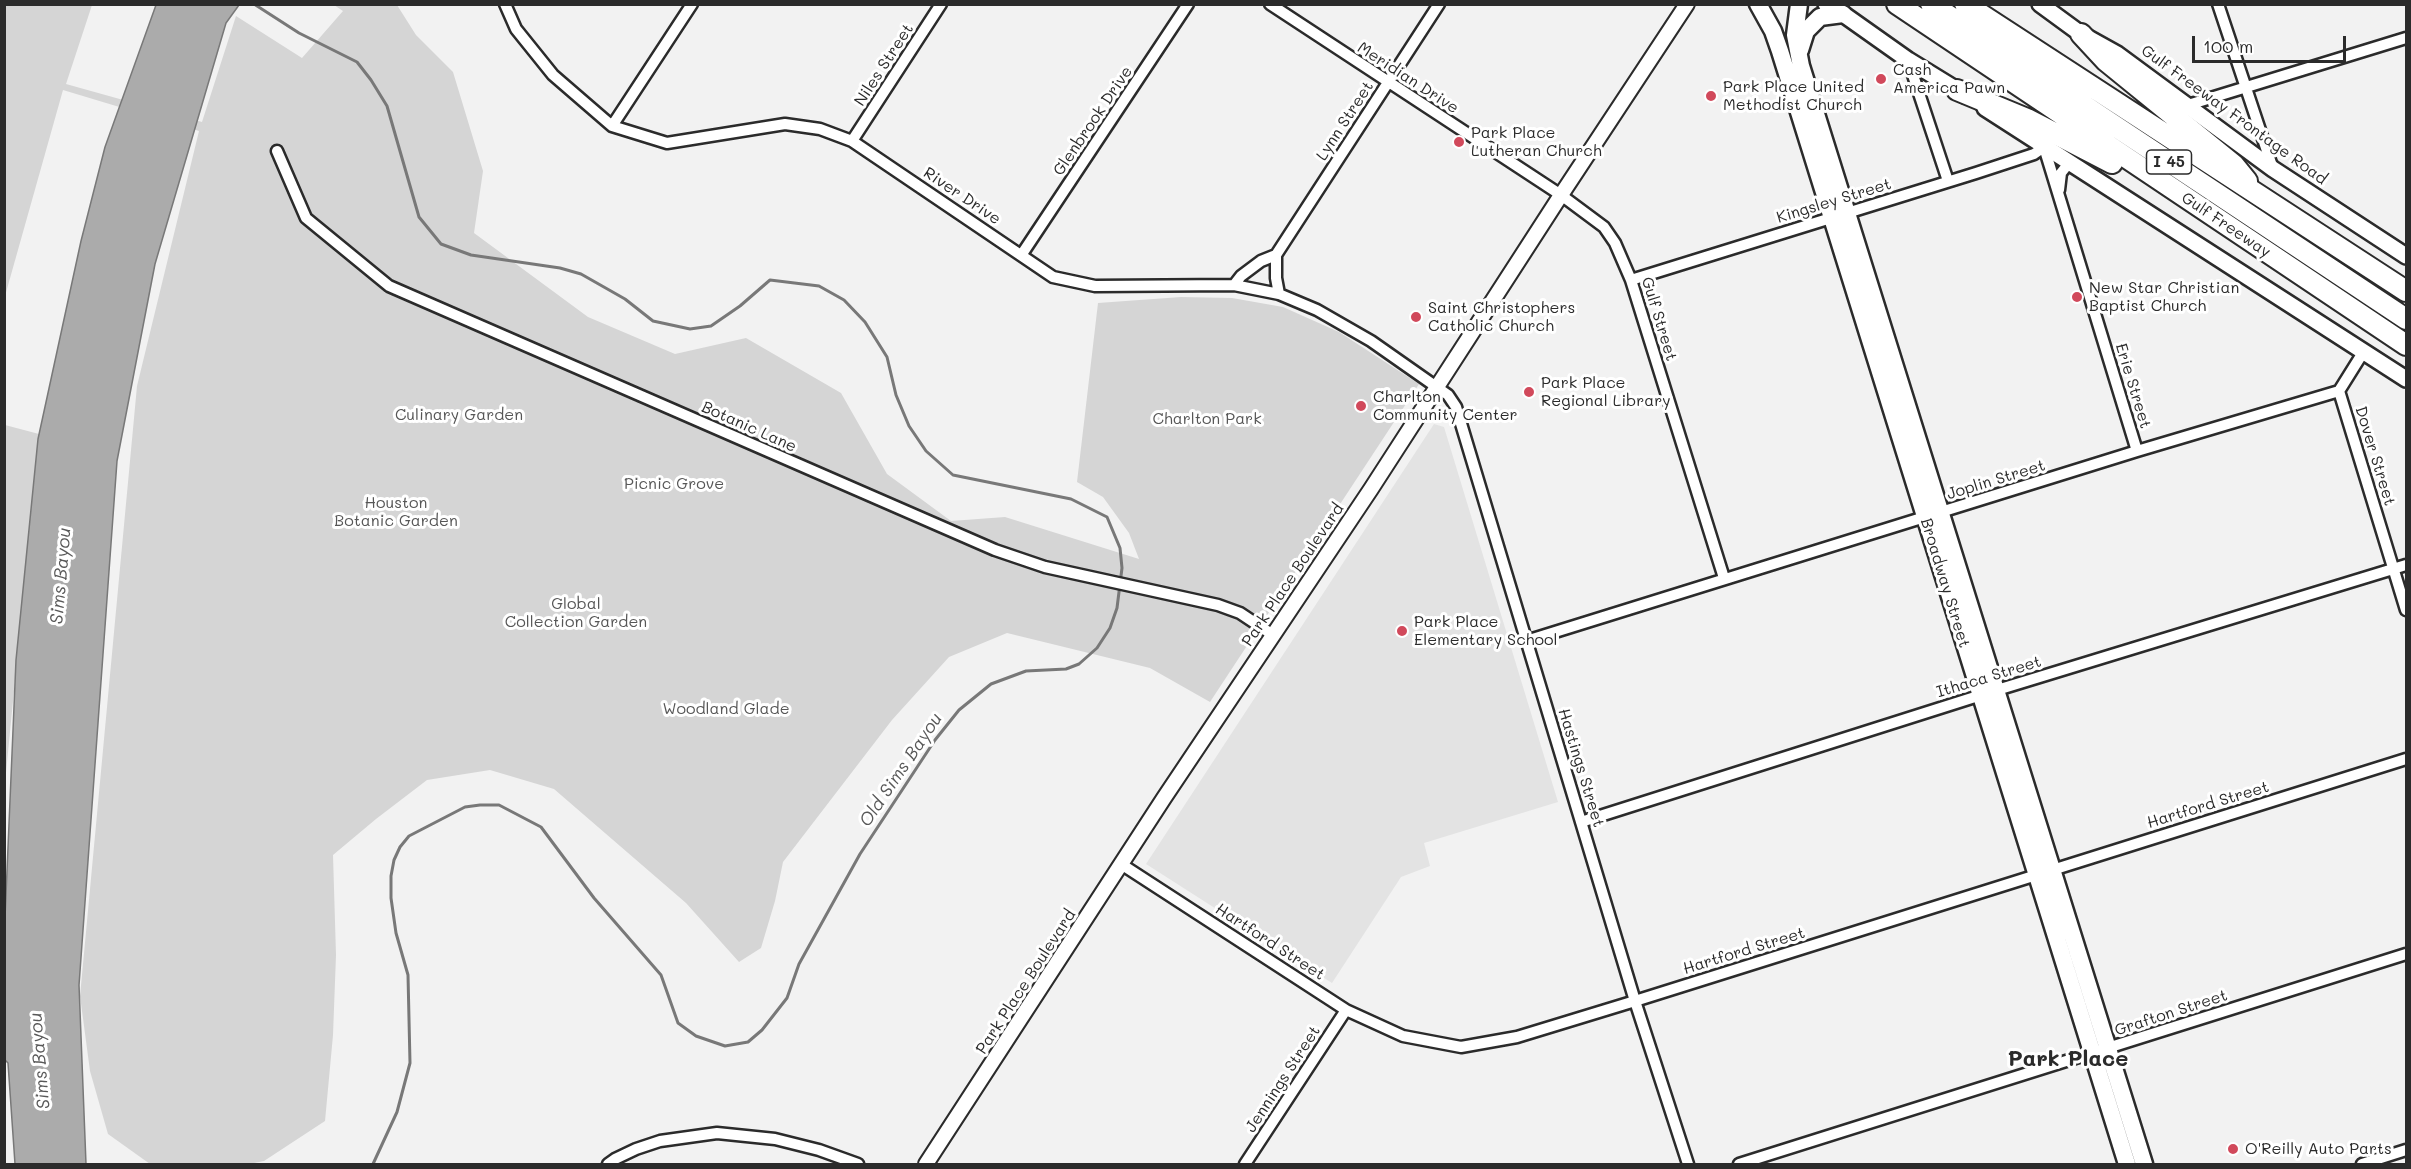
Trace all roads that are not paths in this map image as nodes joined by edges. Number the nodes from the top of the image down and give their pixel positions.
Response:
1 (505, 4) edge
2 (692, 4) edge
3 (941, 4) edge
4 (1188, 4) edge
5 (1270, 4) edge
6 (1439, 4) edge
7 (1687, 4) edge
8 (1758, 4) edge
9 (1799, 4) edge
10 (1826, 4) edge
11 (1897, 4) edge
12 (1931, 4) edge
13 (1965, 4) edge
14 (2040, 4) edge
15 (2218, 4) edge
16 (1842, 9) edge
17 (2081, 34) junction
18 (2406, 38) edge
19 (1908, 60) junction
20 (1801, 66) junction
21 (1388, 83) junction
22 (2245, 87) junction
23 (1958, 90) junction
24 (2188, 105) junction
25 (612, 126) junction
26 (852, 141) junction
27 (2044, 147) junction
28 (277, 150) dead end
29 (2069, 163) junction
30 (2273, 170) junction
31 (1948, 181) junction
32 (2164, 184) junction
33 (2059, 191) junction
34 (1561, 195) junction
35 (2260, 197) junction
36 (1840, 215) junction
37 (1022, 255) junction
38 (1276, 255) junction
39 (2406, 256) edge
40 (1631, 280) junction
41 (1234, 285) junction
42 (2406, 291) edge
43 (1279, 294) junction
44 (2406, 319) edge
45 (1882, 323) junction
46 (1866, 328) junction
47 (2406, 345) edge
48 (2364, 351) junction
49 (2406, 379) edge
50 (1437, 387) junction
51 (2339, 391) junction
52 (2137, 451) junction
53 (1941, 513) junction
54 (1924, 518) junction
55 (2406, 565) edge
56 (2394, 569) junction
57 (1724, 578) junction
58 (2406, 610) edge
59 (1273, 635) junction
60 (1526, 641) junction
61 (1997, 690) junction
62 (1980, 695) junction
63 (2406, 759) edge
64 (1581, 822) junction
65 (1121, 864) junction
66 (2046, 872) junction
67 (2406, 954) edge
68 (1635, 1001) junction
69 (1346, 1010) junction
70 (2100, 1052) junction
71 (2406, 1150) edge
72 (608, 1164) edge
73 (858, 1164) edge
74 (926, 1164) edge
75 (1245, 1164) edge
76 (1688, 1164) edge
77 (1739, 1164) edge
78 (2127, 1164) edge
79 (2144, 1164) edge
80 (2362, 1164) edge

1 - 25 street, River Drive
2 - 25 street
3 - 26 street, Niles Street
4 - 37 street, Glenbrook Drive
5 - 21 street, Meridian Drive
6 - 21 street, Lynn Street
7 - 34 street, Park Place Boulevard
8 - 36 main road, Broadway Street
9 - 20 main road, Broadway Street
10 - 16 main road
11 - 32 highway, Gulf Freeway / I 45
12 - 44 highway, Gulf Freeway / I 45
13 - 35 highway, I 45
14 - 17 main road, Gulf Freeway Frontage Road
15 - 22 street
16 - 19 main road
16 - 20 main road
17 - 24 main road, Gulf Freeway Frontage Road
17 - 35 highway
18 - 22 street
19 - 23 main road
19 - 31 street
20 - 36 main road, Broadway Street
21 - 34 street, Meridian Drive
21 - 38 street, Lynn Street
22 - 24 street
22 - 30 street
23 - 27 main road
23 - 32 highway
24 - 30 main road, Gulf Freeway Frontage Road
25 - 26 street, River Drive
26 - 37 street, River Drive
27 - 29 main road
27 - 31 street, Kingsley Street
27 - 33 street, Erie Street
28 - 59 street, Botanic Lane
29 - 33 street
29 - 48 main road
30 - 39 main road, Gulf Freeway Frontage Road
31 - 36 street, Kingsley Street
32 - 47 highway, Gulf Freeway / I 45
33 - 52 street, Erie Street
34 - 40 street, Gulf Street
34 - 50 street, Park Place Boulevard
35 - 42 highway, I 45
36 - 40 street, Kingsley Street
36 - 45 main road, Broadway Street
36 - 46 main road, Broadway Street
37 - 41 street, River Drive
38 - 41 street, Lynn Street
38 - 43 street
40 - 57 street, Gulf Street
41 - 43 street, River Drive
43 - 50 street, River Drive
45 - 46 main road
45 - 53 main road, Broadway Street
46 - 54 main road, Broadway Street
48 - 49 main road
48 - 51 street, Dover Street
50 - 59 street, Park Place Boulevard
50 - 60 street, Hastings Street
51 - 52 street, Joplin Street
51 - 56 street, Dover Street
52 - 53 street, Joplin Street
53 - 54 street, Joplin Street
53 - 61 main road, Broadway Street
54 - 57 street, Joplin Street
54 - 62 main road, Broadway Street
55 - 56 street, Ithaca Street
56 - 58 street, Dover Street
56 - 61 street, Ithaca Street
57 - 60 street, Joplin Street
59 - 65 street, Park Place Boulevard
60 - 64 street, Hastings Street
61 - 62 street, Ithaca Street
61 - 66 main road, Broadway Street
62 - 64 street, Ithaca Street
62 - 66 main road, Broadway Street
63 - 66 street, Hartford Street
64 - 68 street, Hastings Street
65 - 69 street, Hartford Street
65 - 74 street, Park Place Boulevard
66 - 68 street, Hartford Street
66 - 70 main road, Broadway Street
67 - 70 street, Grafton Street
68 - 69 street, Hartford Street
68 - 76 street, Hastings Street
69 - 75 street, Jennings Street
70 - 77 street, Grafton Street
70 - 78 main road, Broadway Street
70 - 79 main road, Broadway Street
71 - 80 street
72 - 73 street

